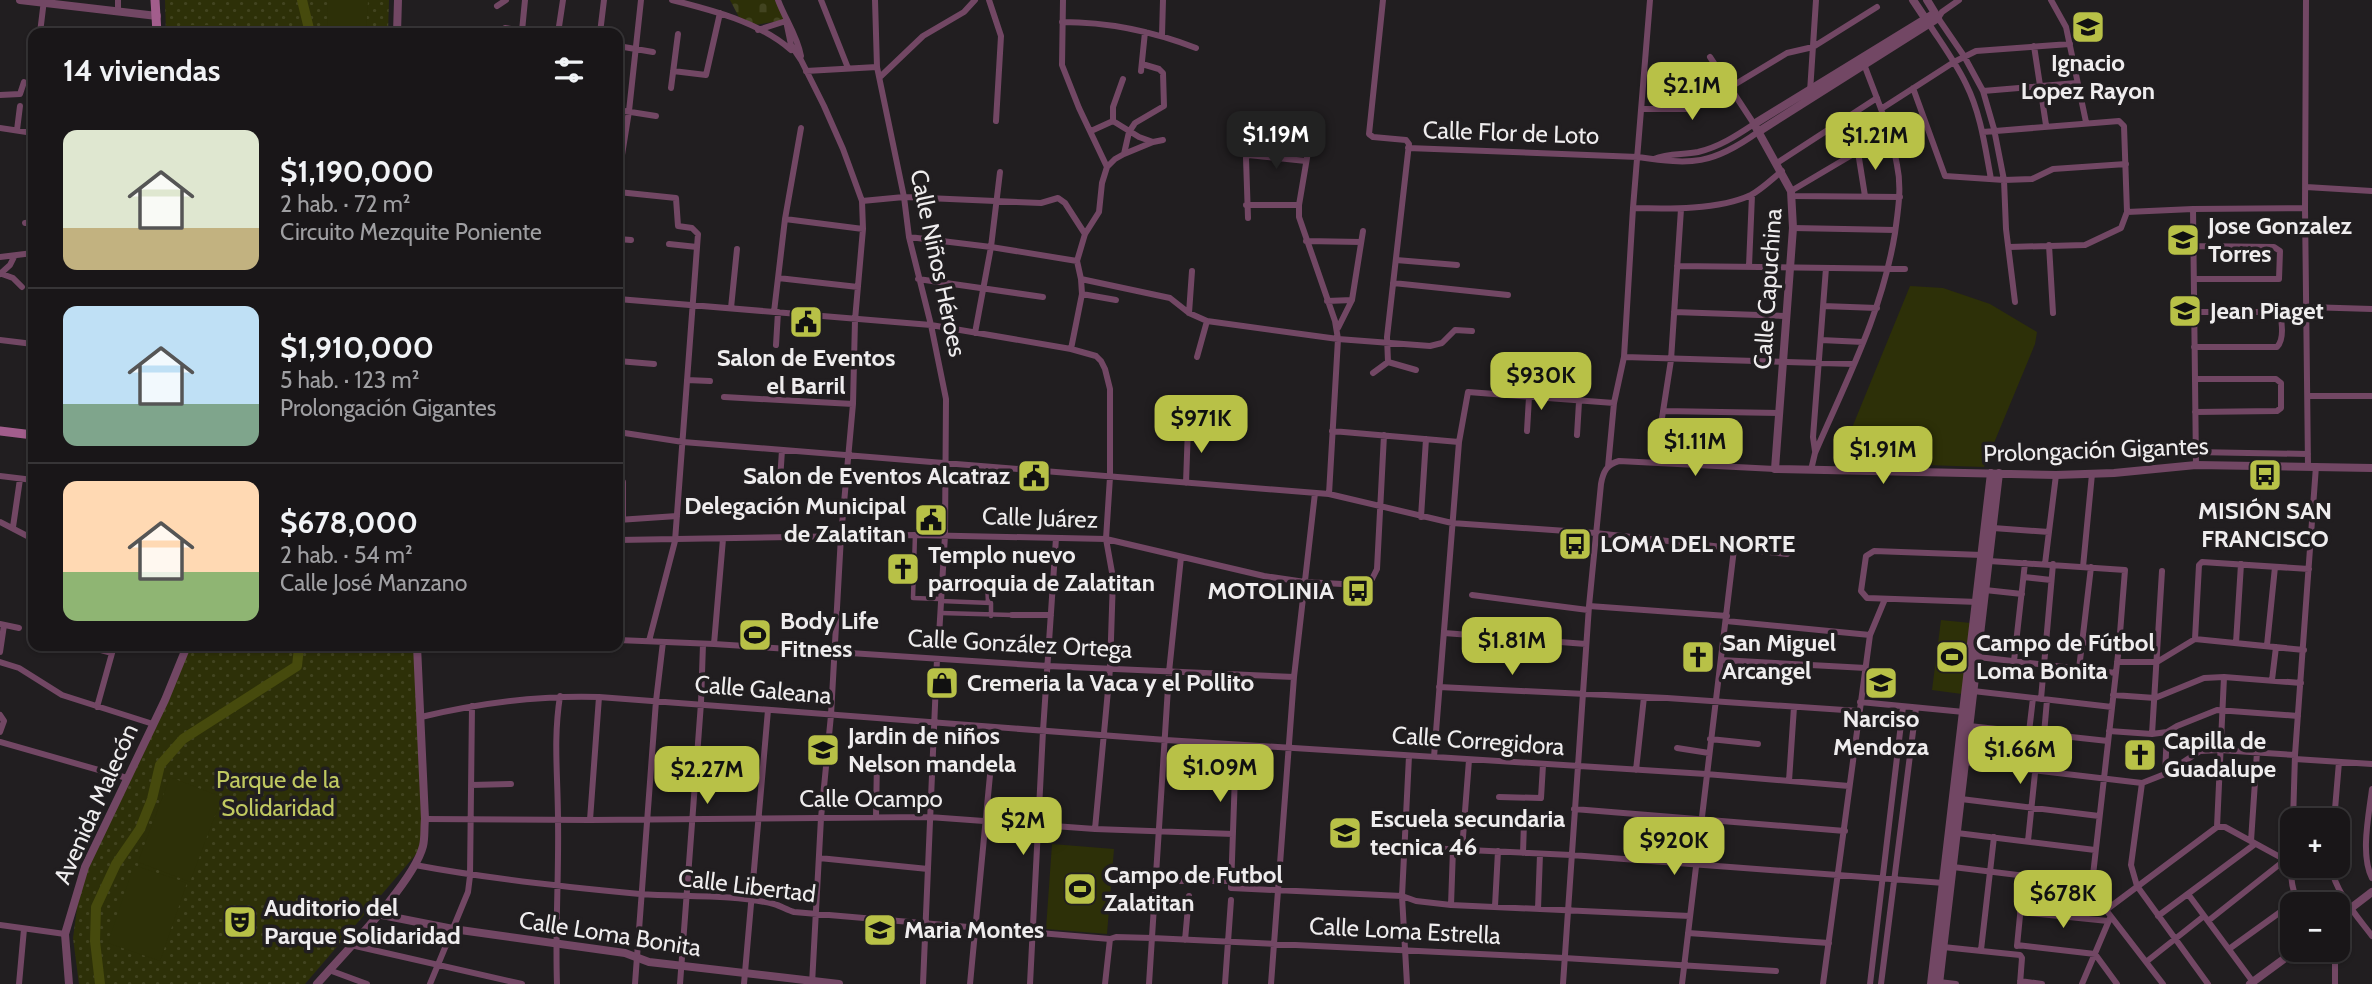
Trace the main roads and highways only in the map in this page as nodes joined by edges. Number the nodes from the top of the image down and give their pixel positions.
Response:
1 (155, 0) edge
2 (157, 28) edge
3 (0, 431) edge
4 (28, 434) edge

1 - 2 main road
3 - 4 main road

